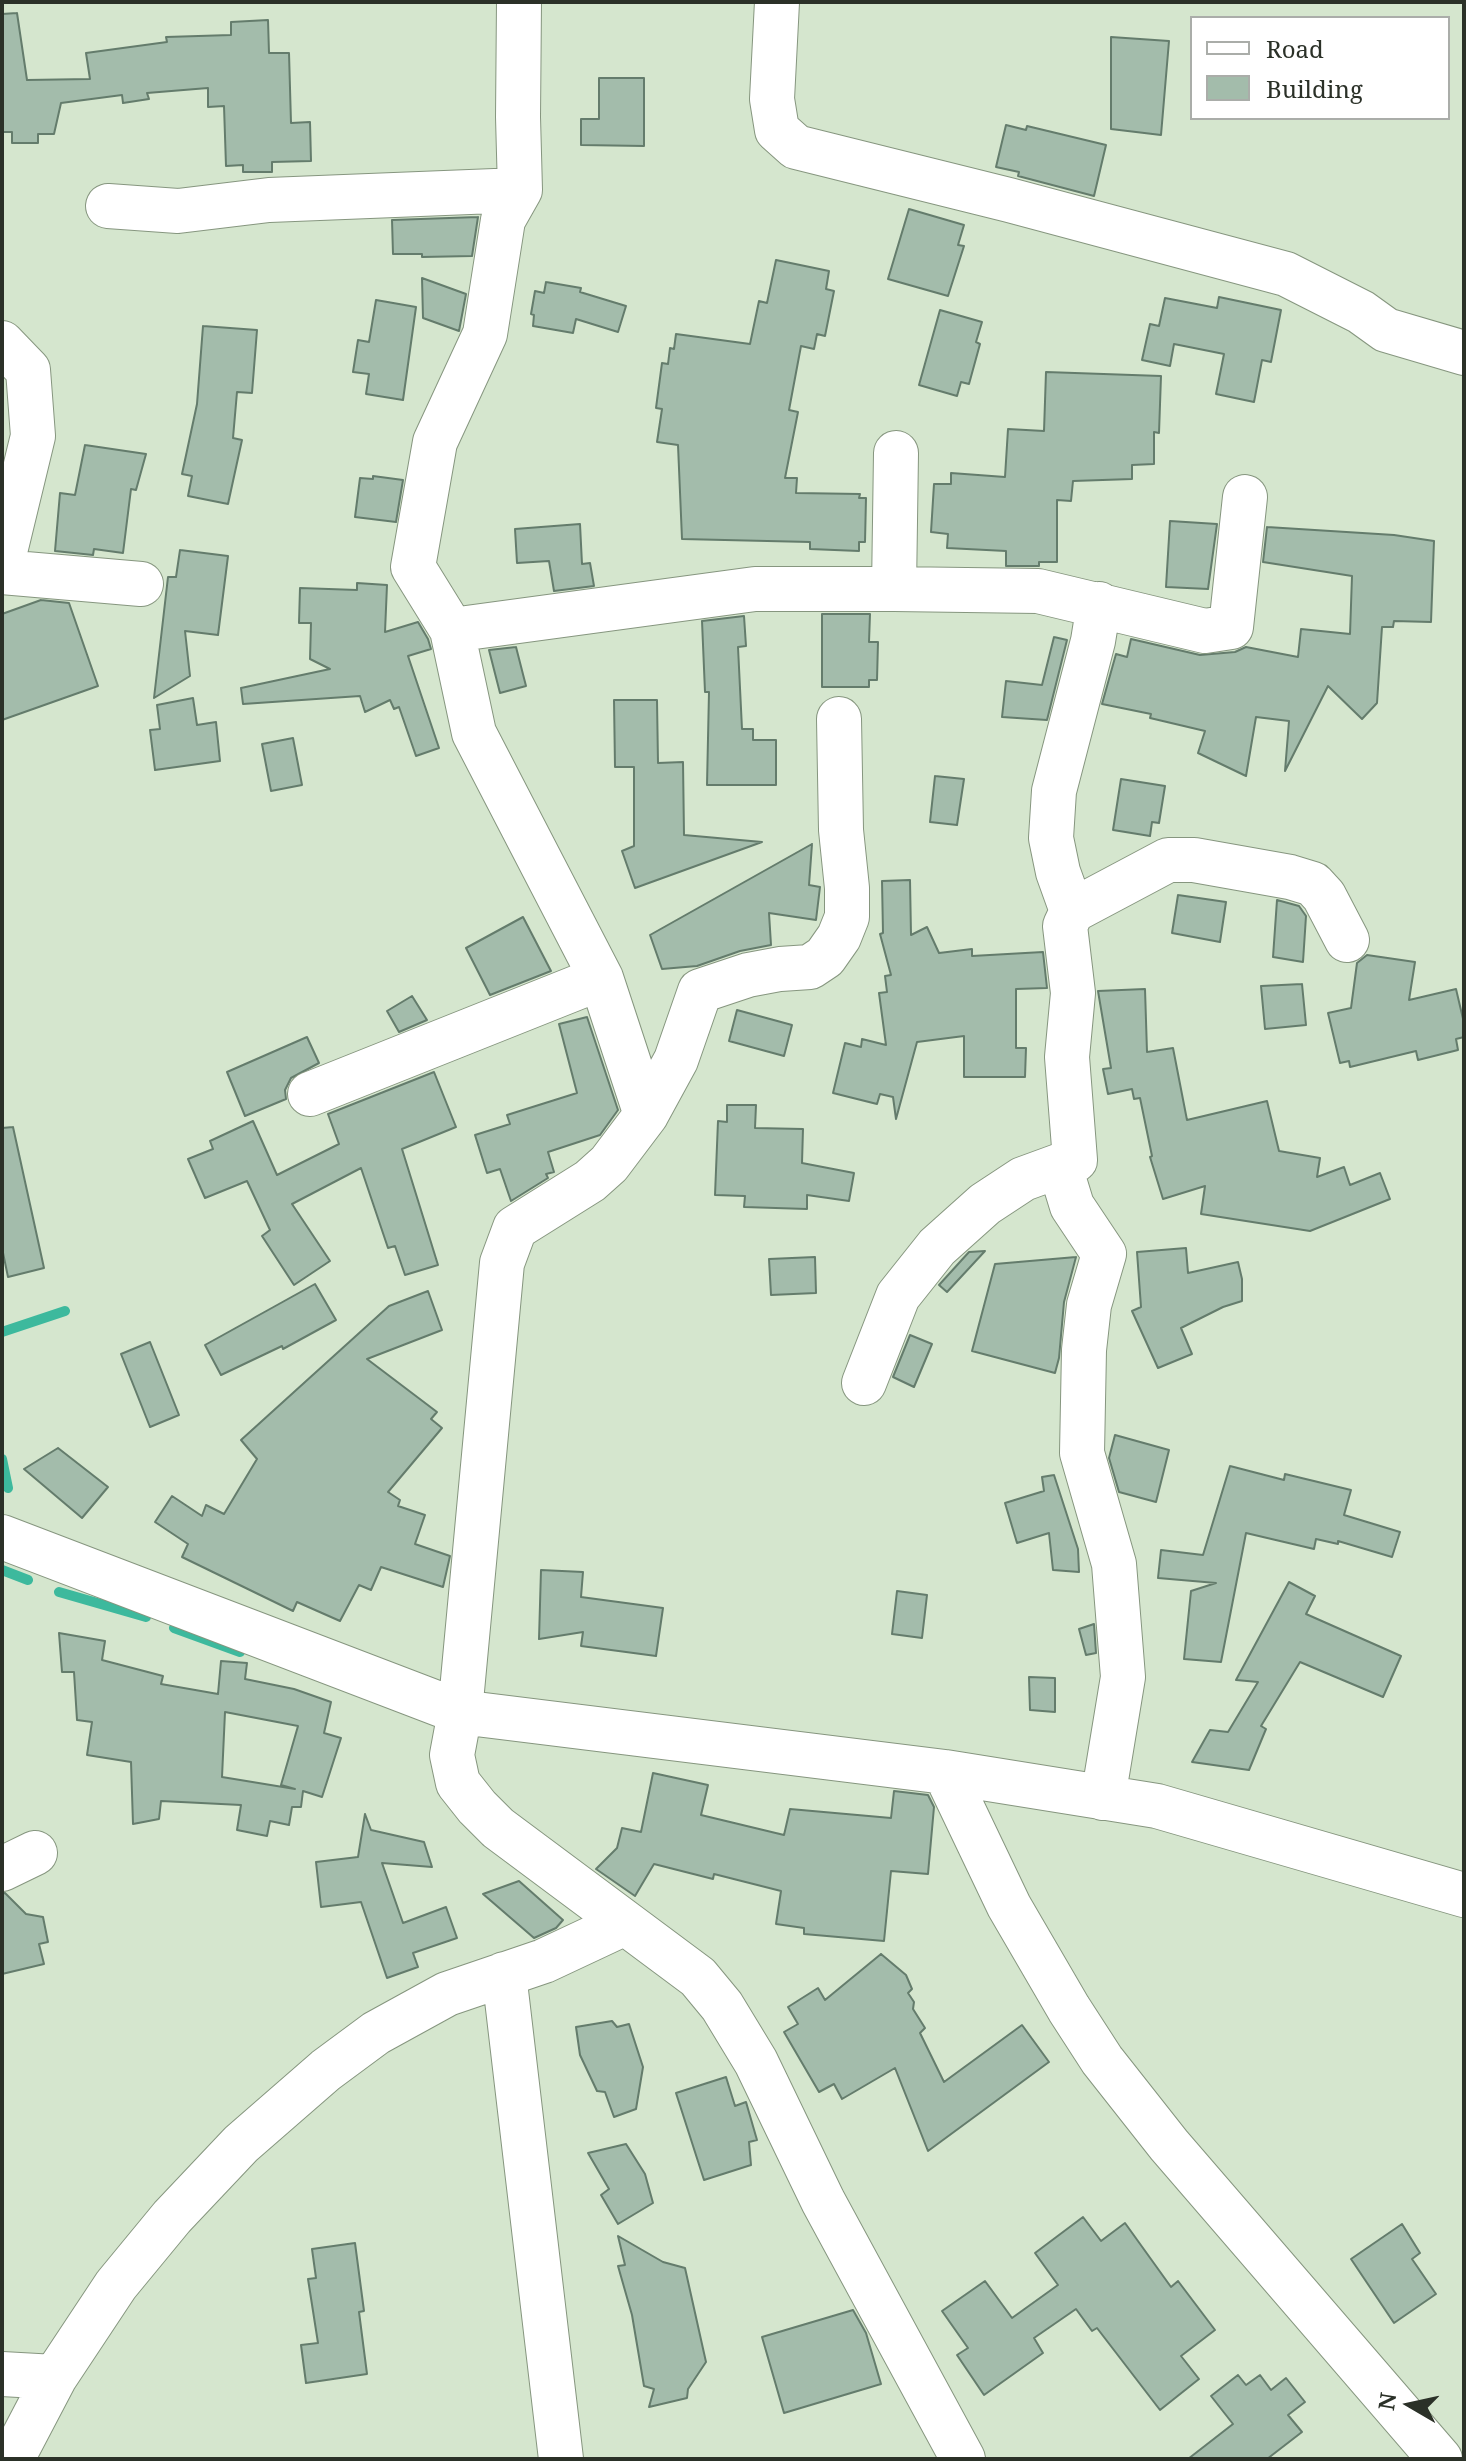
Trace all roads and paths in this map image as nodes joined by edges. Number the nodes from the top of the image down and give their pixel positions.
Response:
1 (519, 2) edge
2 (777, 2) edge
3 (520, 190) junction
4 (108, 206) dead end
5 (2, 343) edge
6 (1464, 353) edge
7 (896, 453) dead end
8 (1245, 497) dead end
9 (2, 564) edge
10 (2, 572) edge
11 (141, 584) dead end
12 (894, 589) junction
13 (1099, 604) junction
14 (452, 630) junction
15 (839, 719) dead end
16 (1072, 911) junction
17 (1347, 940) dead end
18 (601, 978) junction
19 (310, 1094) dead end
20 (646, 1115) junction
21 (1075, 1160) junction
22 (864, 1383) dead end
23 (2, 1537) edge
24 (460, 1712) junction
25 (945, 1772) junction
26 (1103, 1798) junction
27 (1464, 1895) edge
28 (625, 1923) junction
29 (504, 1974) junction
30 (2, 2374) edge
31 (55, 2377) junction
32 (12, 2459) edge
33 (561, 2459) edge
34 (963, 2459) edge
35 (1440, 2459) edge

1 - 3 street
2 - 6 street
3 - 4 street
3 - 14 street
5 - 9 street
7 - 12 street
8 - 13 street
10 - 11 street
12 - 13 street
12 - 14 street
13 - 16 street
14 - 18 street
15 - 20 street
16 - 17 street
16 - 21 street
18 - 19 street
18 - 20 street
20 - 24 street
21 - 22 street
21 - 26 street
23 - 24 street
24 - 25 street
24 - 28 street
25 - 26 street
25 - 35 street
26 - 27 street
28 - 29 street
28 - 34 street
29 - 31 street
29 - 33 street
30 - 31 street
31 - 32 street

